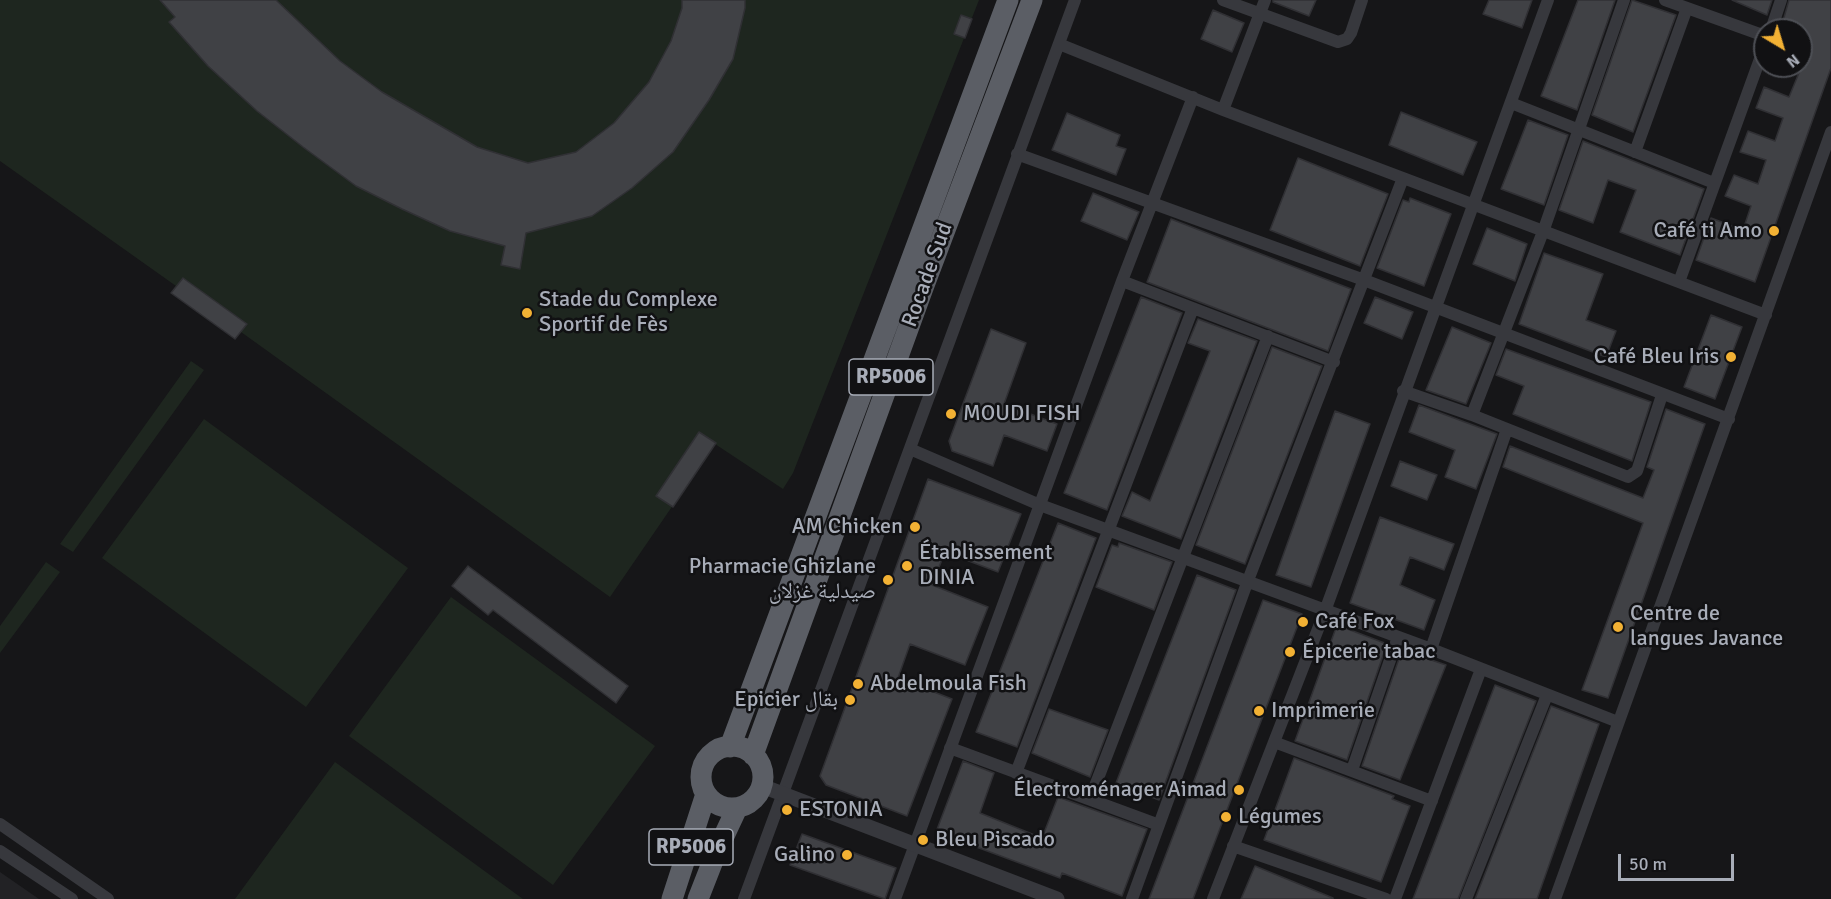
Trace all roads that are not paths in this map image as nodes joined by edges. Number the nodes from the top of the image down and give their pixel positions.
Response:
1 (1032, 0) edge
2 (1075, 0) edge
3 (1223, 0) edge
4 (1265, 0) edge
5 (1362, 0) edge
6 (1548, 0) edge
7 (1624, 0) edge
8 (1665, 0) edge
9 (1781, 0) edge
10 (1005, 6) edge
11 (1687, 8) junction
12 (1260, 14) junction
13 (1775, 18) edge
14 (1753, 32) edge
15 (1059, 44) junction
16 (1753, 77) edge
17 (1192, 97) junction
18 (1511, 103) junction
19 (1223, 110) junction
20 (1577, 129) junction
21 (1831, 132) edge
22 (1635, 152) junction
23 (1017, 154) junction
24 (1403, 178) junction
25 (1714, 183) junction
26 (1152, 203) junction
27 (1475, 204) junction
28 (1544, 229) junction
29 (1364, 280) junction
30 (1122, 281) junction
31 (1679, 282) junction
32 (1434, 308) junction
33 (1193, 309) junction
34 (1766, 315) junction
35 (1502, 333) junction
36 (1268, 336) junction
37 (1334, 362) junction
38 (1403, 390) junction
39 (1662, 395) junction
40 (1472, 415) junction
41 (1729, 419) junction
42 (1507, 429) junction
43 (910, 449) junction
44 (1040, 505) junction
45 (1108, 531) junction
46 (1182, 558) junction
47 (1247, 583) junction
48 (1324, 611) junction
49 (1398, 637) junction
50 (1431, 649) junction
51 (1481, 669) junction
52 (1547, 695) junction
53 (1618, 722) junction
54 (1274, 742) junction
55 (730, 747) junction
56 (950, 748) junction
57 (753, 755) junction
58 (1352, 770) junction
59 (1016, 773) junction
60 (762, 786) junction
61 (706, 794) junction
62 (782, 794) junction
63 (1090, 799) junction
64 (1432, 801) junction
65 (737, 808) junction
66 (0, 824) edge
67 (1159, 825) junction
68 (915, 845) junction
69 (1233, 846) junction
70 (0, 851) edge
71 (72, 899) edge
72 (108, 899) edge
73 (672, 899) edge
74 (698, 899) edge
75 (744, 899) edge
76 (896, 899) edge
77 (1057, 899) edge
78 (1132, 899) edge
79 (1213, 899) edge
80 (1386, 899) edge
81 (1395, 899) edge
82 (1466, 899) edge
83 (1555, 899) edge

1 - 57 highway, Rocade Sud / RP5006
2 - 15 street
3 - 12 street
4 - 12 street
5 - 12 street
6 - 18 street
7 - 20 street
8 - 11 street
9 - 13 street
10 - 55 highway, Rocade Sud / RP5006
11 - 14 street
11 - 22 street
12 - 19 street
15 - 17 street
15 - 23 street
16 - 25 street
17 - 19 street
17 - 26 street
18 - 20 street
18 - 27 street
19 - 24 street
20 - 22 street
20 - 28 street
21 - 34 street
22 - 25 street
23 - 26 street
23 - 43 street
24 - 27 street
24 - 29 street
25 - 31 street
26 - 29 street
26 - 30 street
27 - 28 street
27 - 32 street
28 - 31 street
28 - 35 street
29 - 32 street
29 - 37 street
30 - 33 street
30 - 44 street
31 - 34 street
32 - 35 street
32 - 38 street
33 - 36 street
33 - 45 street
34 - 41 street
35 - 39 street
35 - 40 street
36 - 37 street
36 - 46 street
37 - 47 street
38 - 40 street
38 - 48 street
39 - 41 street
39 - 42 street
40 - 42 street
41 - 53 street
42 - 50 street
43 - 44 street
43 - 62 street
44 - 45 street
44 - 56 street
45 - 46 street
45 - 59 street
46 - 47 street
46 - 63 street
47 - 48 street
47 - 67 street
48 - 49 street
48 - 54 street
49 - 50 street
49 - 58 street
50 - 51 street
51 - 52 street
51 - 64 street
52 - 53 street
52 - 82 street
53 - 83 street
54 - 58 street
54 - 69 street
55 - 57 highway
55 - 61 highway, RP5006
56 - 59 street
56 - 68 street
57 - 60 highway
58 - 64 street
59 - 63 street
60 - 62 street
60 - 65 highway, RP5006
61 - 65 highway, RP5006
61 - 73 highway, RP5006
62 - 68 street
62 - 75 street
63 - 67 street
64 - 81 street
65 - 74 highway, RP5006
66 - 72 street
67 - 78 street
68 - 76 street
68 - 77 street
69 - 79 street
69 - 80 street
70 - 71 street

